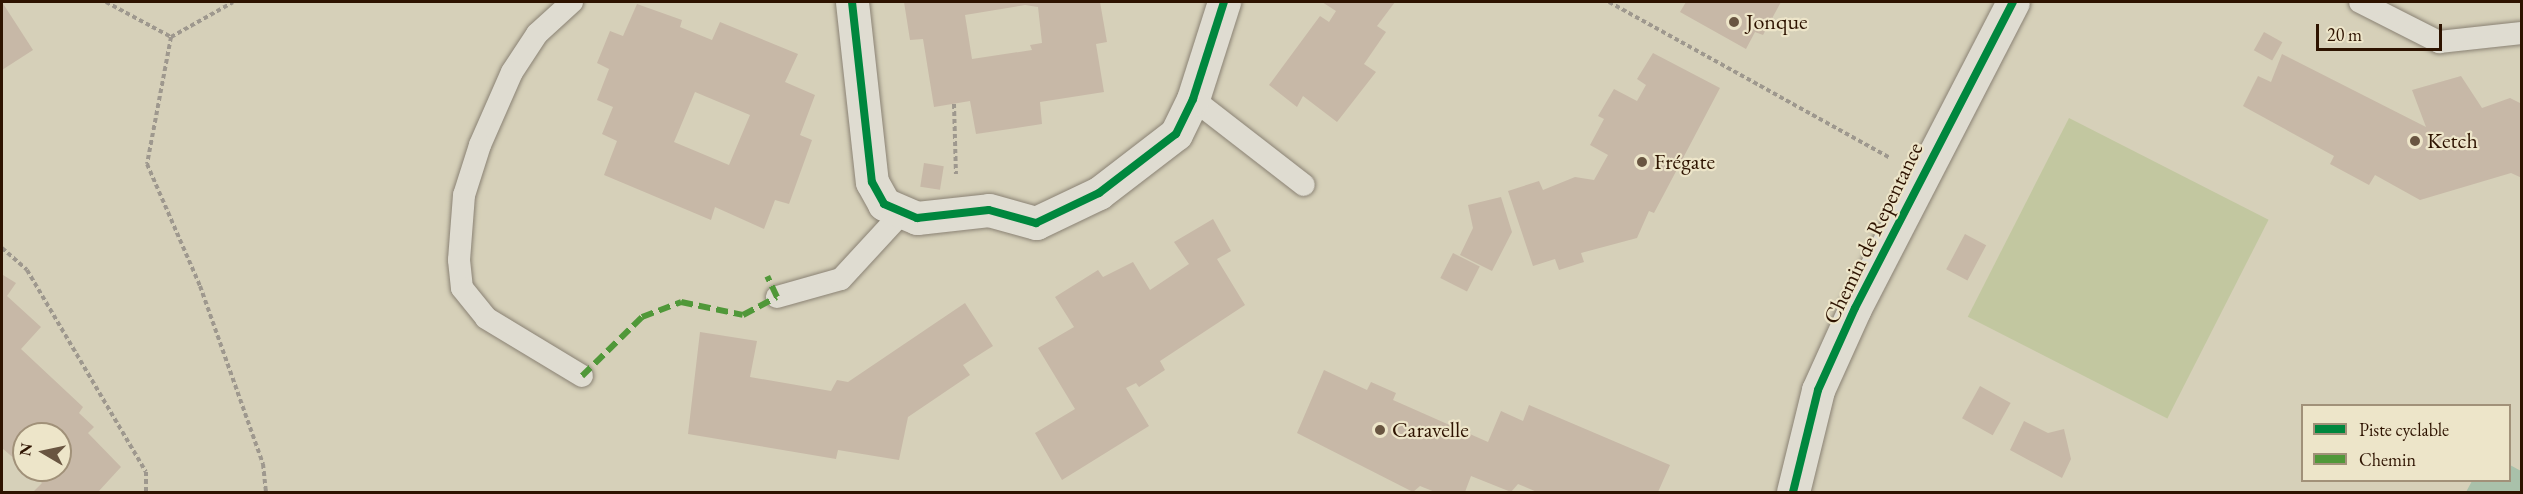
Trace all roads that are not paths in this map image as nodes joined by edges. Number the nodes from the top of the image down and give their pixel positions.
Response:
1 (572, 2) edge
2 (852, 2) edge
3 (1224, 2) edge
4 (2013, 2) edge
5 (2360, 2) edge
6 (2522, 33) edge
7 (1193, 99) junction
8 (1304, 185) dead end
9 (900, 215) junction
10 (777, 297) dead end
11 (582, 376) dead end
12 (1793, 492) edge

1 - 11 lane
2 - 9 street
3 - 7 street
4 - 12 street, Chemin de Repentance
5 - 6 lane
7 - 8 lane
7 - 9 street
9 - 10 lane

